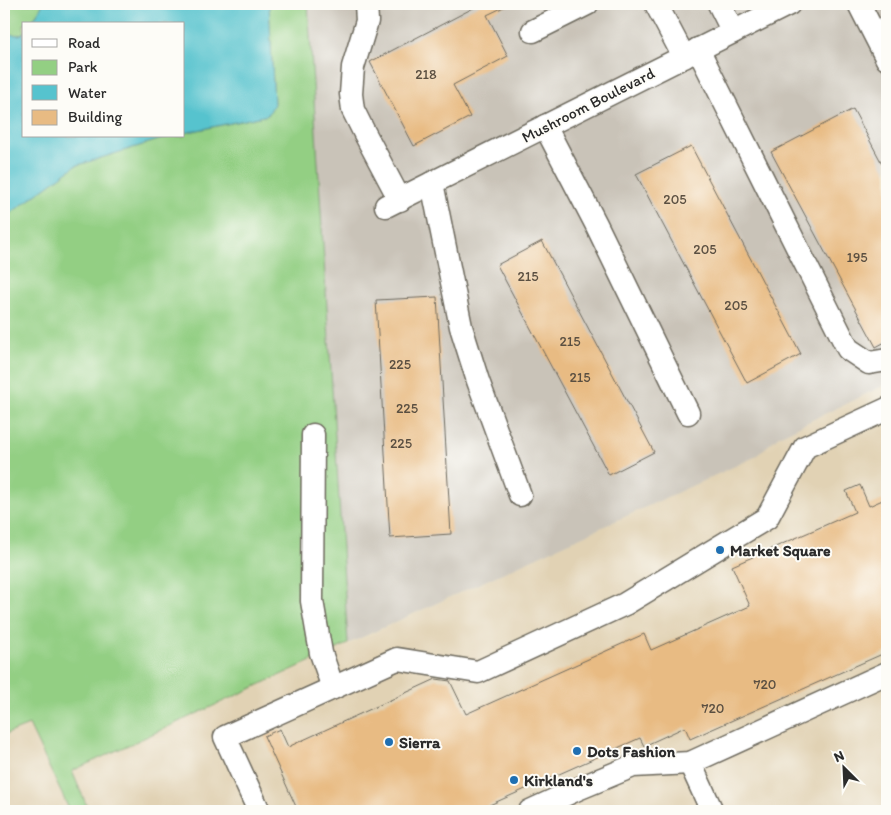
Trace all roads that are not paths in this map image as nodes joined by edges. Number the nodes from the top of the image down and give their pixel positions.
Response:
1 (366, 4) edge
2 (587, 4) edge
3 (656, 4) edge
4 (718, 4) edge
5 (789, 4) edge
6 (859, 4) edge
7 (880, 26) edge
8 (534, 31) dead end
9 (733, 32) junction
10 (691, 53) junction
11 (887, 59) edge
12 (545, 126) junction
13 (432, 183) junction
14 (887, 360) edge
15 (887, 409) edge
16 (688, 413) dead end
17 (313, 435) dead end
18 (520, 495) dead end
19 (887, 673) edge
20 (333, 688) junction
21 (690, 763) junction
22 (259, 811) edge
23 (530, 811) edge
24 (712, 811) edge

1 - 13 street, Mushroom Boulevard
2 - 8 street
3 - 10 street
4 - 9 street
5 - 9 street, Mushroom Boulevard
6 - 7 street
7 - 11 street
9 - 10 street, Mushroom Boulevard
10 - 12 street, Mushroom Boulevard
10 - 14 street
12 - 13 street, Mushroom Boulevard
12 - 16 street
13 - 18 street
15 - 20 street
17 - 20 street
19 - 21 street
20 - 22 street
21 - 23 street
21 - 24 street

